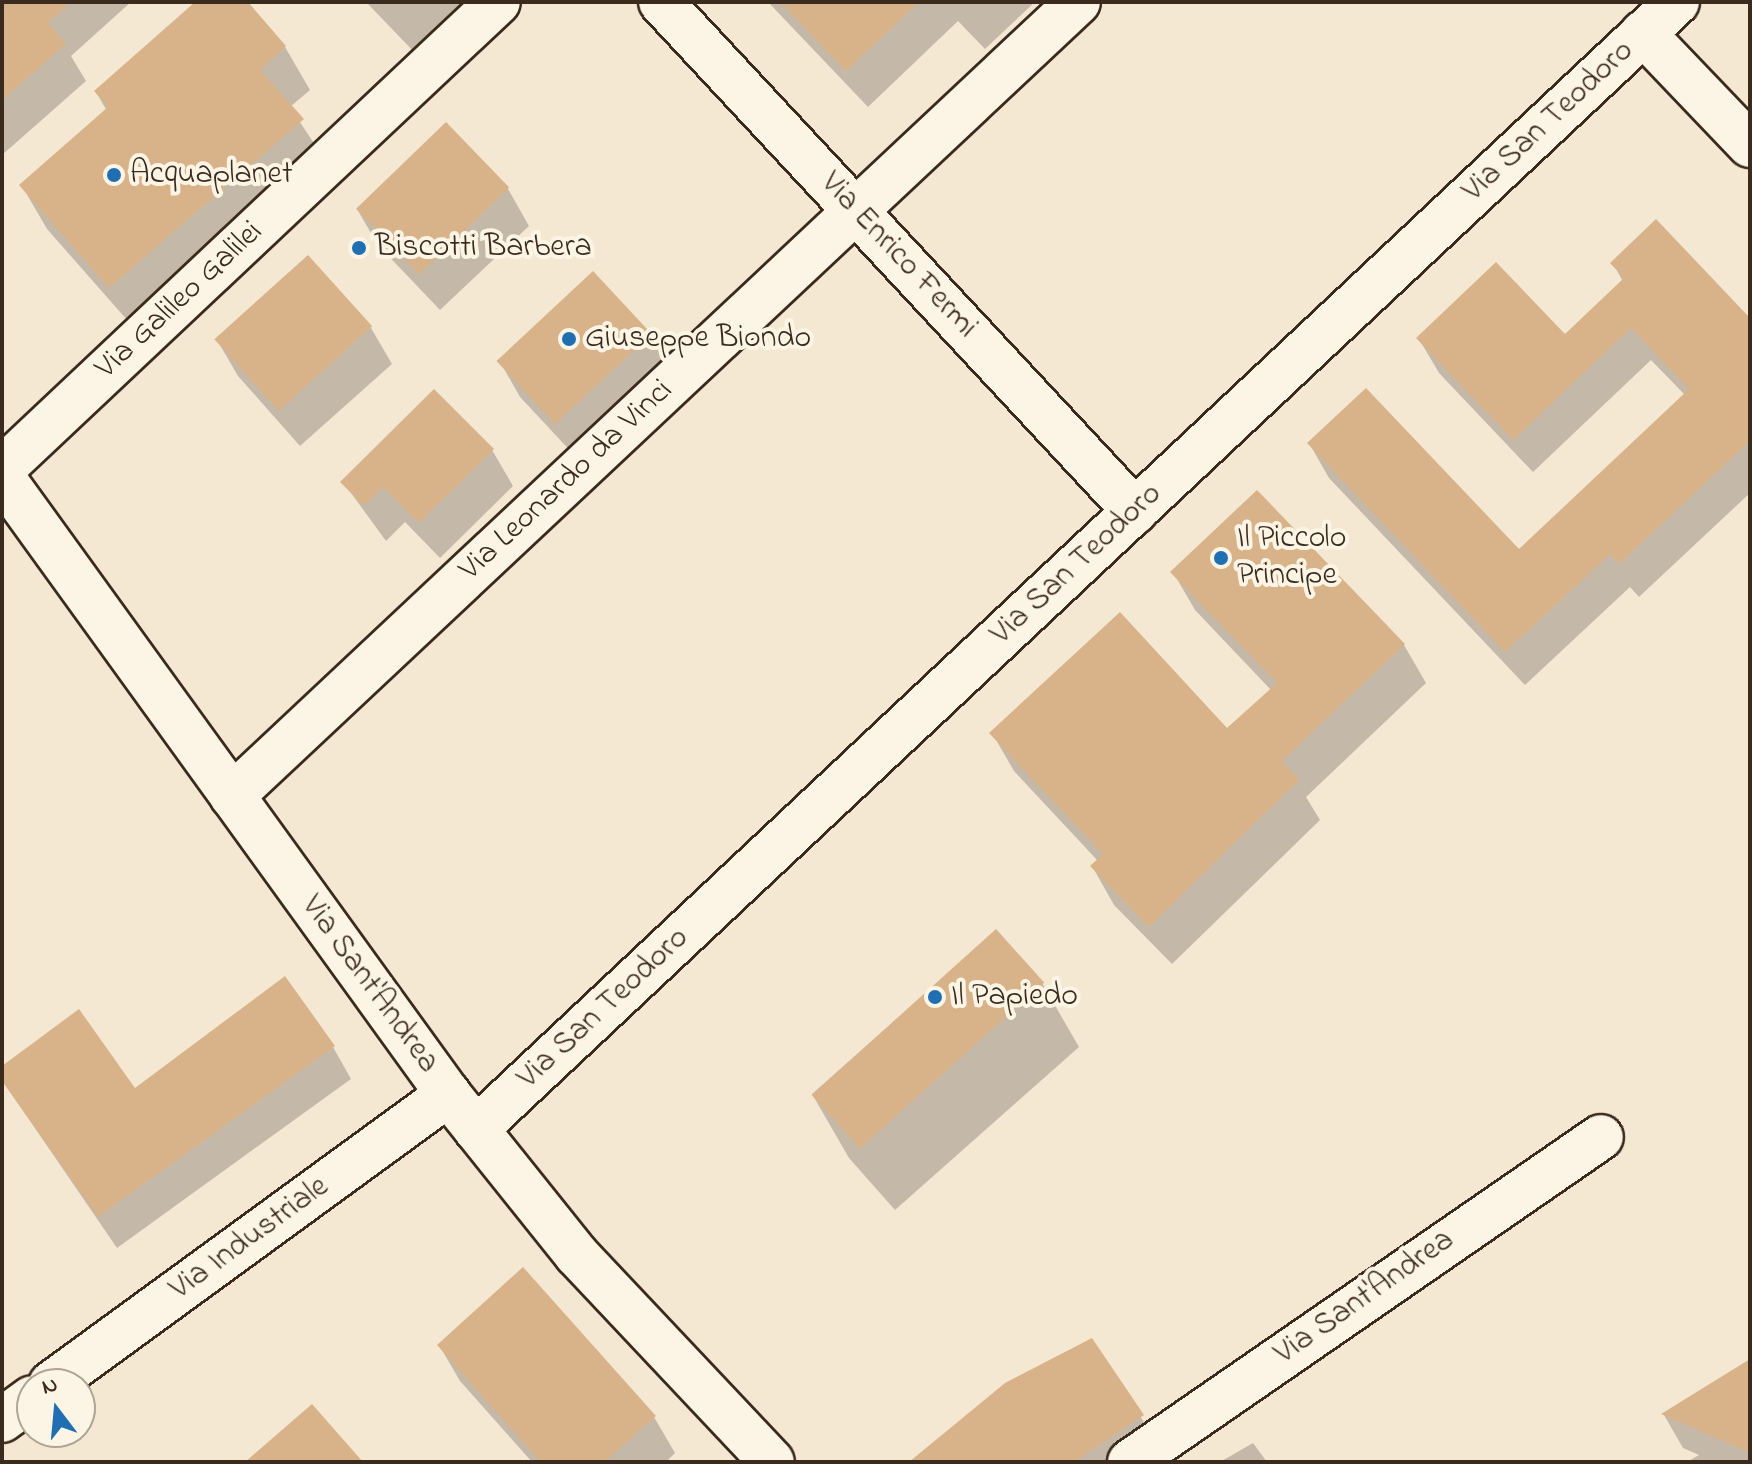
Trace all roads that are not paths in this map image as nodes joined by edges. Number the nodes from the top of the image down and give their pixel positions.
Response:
1 (498, 2) edge
2 (661, 2) edge
3 (1078, 2) edge
4 (1677, 2) edge
5 (1643, 33) junction
6 (1750, 145) edge
7 (856, 211) junction
8 (2, 469) edge
9 (2, 477) edge
10 (1135, 511) junction
11 (232, 796) junction
12 (448, 1094) junction
13 (476, 1129) junction
14 (1601, 1137) dead end
15 (73, 1368) edge
16 (759, 1450) edge
17 (1130, 1462) edge

1 - 8 street, Via Galileo Galilei
2 - 7 street, Via Enrico Fermi
3 - 7 street, Via Leonardo da Vinci
4 - 5 street, Via San Teodoro
5 - 6 street
5 - 10 street, Via San Teodoro
7 - 10 street, Via Enrico Fermi
7 - 11 street, Via Leonardo da Vinci
9 - 11 street, Via Sant'Andrea
10 - 13 street, Via San Teodoro
11 - 12 street, Via Sant'Andrea
12 - 13 street, Via Sant'Andrea
12 - 15 street, Via Industriale
13 - 16 street, Via Sant'Andrea
14 - 17 street, Via Sant'Andrea

